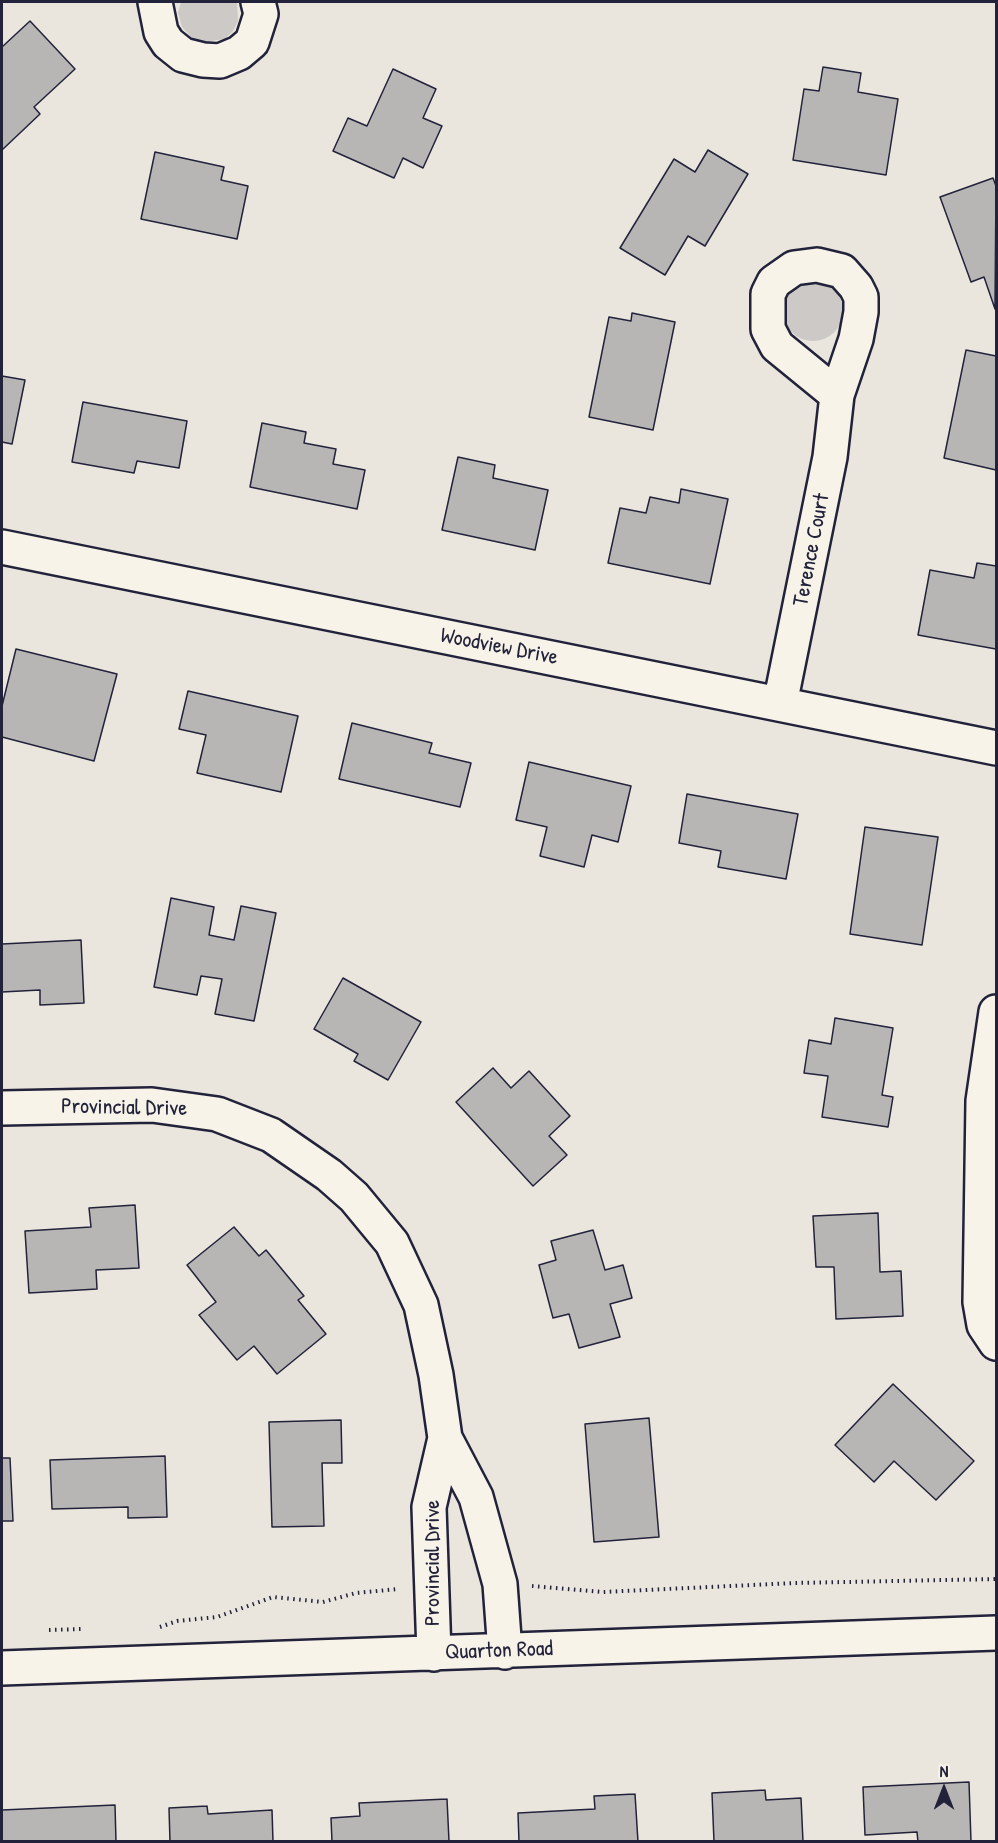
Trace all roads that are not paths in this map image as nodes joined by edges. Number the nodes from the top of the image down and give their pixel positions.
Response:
1 (155, 2) edge
2 (258, 2) edge
3 (837, 395) dead end
4 (2, 547) edge
5 (780, 704) junction
6 (996, 748) edge
7 (996, 1012) edge
8 (2, 1108) edge
9 (989, 1215) edge
10 (996, 1343) edge
11 (445, 1438) junction
12 (996, 1633) edge
13 (506, 1652) junction
14 (434, 1654) junction
15 (2, 1668) edge

1 - 2 street
3 - 5 street, Terence Court
4 - 5 street, Woodview Drive
5 - 6 street, Woodview Drive
7 - 9 street
8 - 11 street, Provincial Drive
9 - 10 street
11 - 13 street, Provincial Drive
11 - 14 street, Provincial Drive
12 - 13 street, Quarton Road
13 - 14 street, Quarton Road
14 - 15 street, Quarton Road

